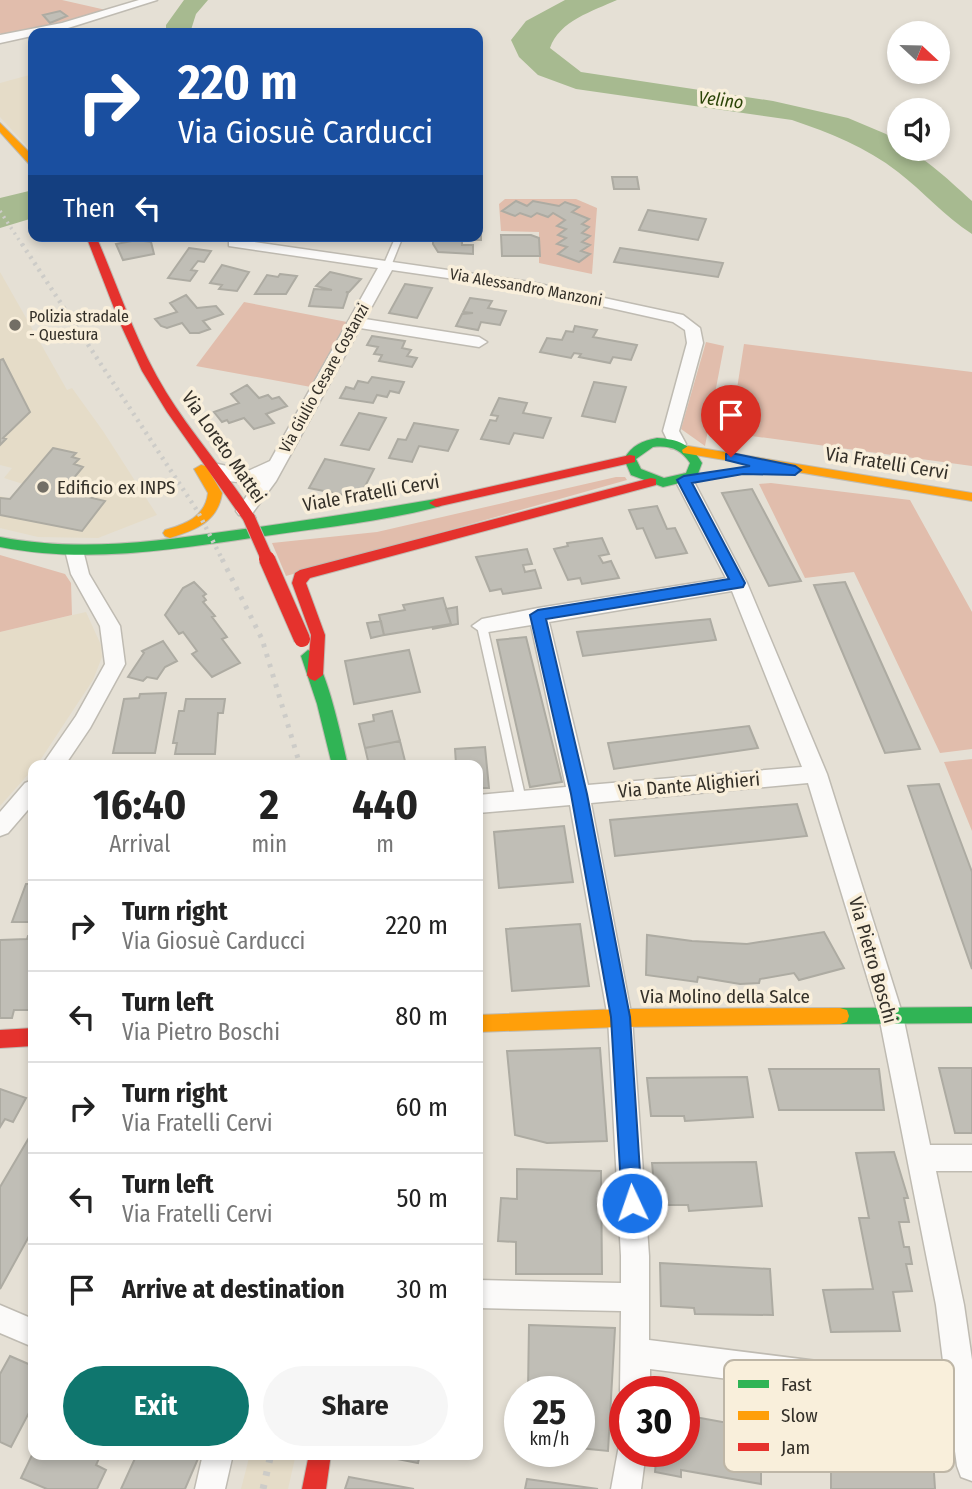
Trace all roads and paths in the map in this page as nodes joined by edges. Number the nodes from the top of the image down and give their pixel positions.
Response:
1 (151, 0) edge
2 (54, 28) edge
3 (28, 33) edge
4 (0, 39) edge
5 (0, 126) edge
6 (28, 157) edge
7 (93, 242) edge
8 (397, 242) edge
9 (234, 243) dead end
10 (387, 266) junction
11 (355, 322) junction
12 (479, 342) dead end
13 (184, 429) junction
14 (683, 447) junction
15 (631, 460) junction
16 (275, 465) junction
17 (218, 470) junction
18 (795, 470) junction
19 (685, 479) junction
20 (651, 482) junction
21 (972, 497) edge
22 (247, 514) junction
23 (0, 540) edge
24 (75, 554) junction
25 (738, 583) junction
26 (538, 615) junction
27 (482, 626) joint
28 (315, 675) junction
29 (56, 760) edge
30 (339, 760) edge
31 (816, 774) junction
32 (579, 794) junction
33 (28, 795) edge
34 (521, 800) junction
35 (483, 804) edge
36 (0, 827) edge
37 (972, 1015) edge
38 (891, 1016) junction
39 (620, 1017) junction
40 (483, 1024) edge
41 (28, 1037) edge
42 (0, 1039) edge
43 (920, 1158) junction
44 (972, 1158) edge
45 (483, 1294) edge
46 (636, 1297) junction
47 (2, 1324) edge
48 (28, 1332) edge
49 (637, 1353) junction
50 (724, 1364) edge
51 (636, 1376) edge
52 (967, 1394) edge
53 (216, 1460) edge
54 (319, 1460) edge
55 (972, 1466) edge
56 (629, 1467) edge
57 (209, 1489) edge
58 (314, 1489) edge
59 (626, 1489) edge

1 - 2 street
3 - 4 street
5 - 6 street
7 - 13 street, Via Loreto Mattei
8 - 10 lane, Via Giulio Cesare Costanzi
9 - 10 street, Via Alessandro Manzoni
10 - 11 street, Via Giulio Cesare Costanzi
10 - 14 street, Via Alessandro Manzoni
11 - 12 street
11 - 16 street, Via Giulio Cesare Costanzi
13 - 17 street, Via Loreto Mattei
13 - 23 street
14 - 15 street
14 - 18 street, Via Fratelli Cervi
14 - 19 street
15 - 20 street
15 - 24 street, Viale Fratelli Cervi
16 - 17 street, Via Giulio Cesare Costanzi
16 - 22 street
17 - 22 street, Via Loreto Mattei
18 - 19 street, Via Fratelli Cervi
18 - 21 street, Via Fratelli Cervi
19 - 20 street
19 - 25 street, Via Pietro Boschi
20 - 28 street
22 - 28 street, Via Loreto Mattei, bridge
23 - 24 street, Viale Fratelli Cervi
24 - 29 street
25 - 26 street
25 - 31 street, Via Pietro Boschi
26 - 27 street
26 - 32 street
27 - 34 lane
28 - 30 street, Via Loreto Mattei
31 - 32 street, Via Dante Alighieri
31 - 38 street, Via Pietro Boschi
32 - 34 street, Via Dante Alighieri
32 - 39 street
33 - 36 street
34 - 35 street, Via Dante Alighieri
37 - 38 street, Via Molino della Salce
38 - 39 street, Via Molino della Salce
38 - 43 street, Via Pietro Boschi
39 - 40 street, Via Molino della Salce
39 - 46 street
41 - 42 street
43 - 44 street
43 - 52 street, Via Pietro Boschi
45 - 46 street
46 - 49 street
47 - 48 street
49 - 50 street
49 - 51 street
52 - 55 street, Via Pietro Boschi
53 - 57 street
54 - 58 street
56 - 59 street

